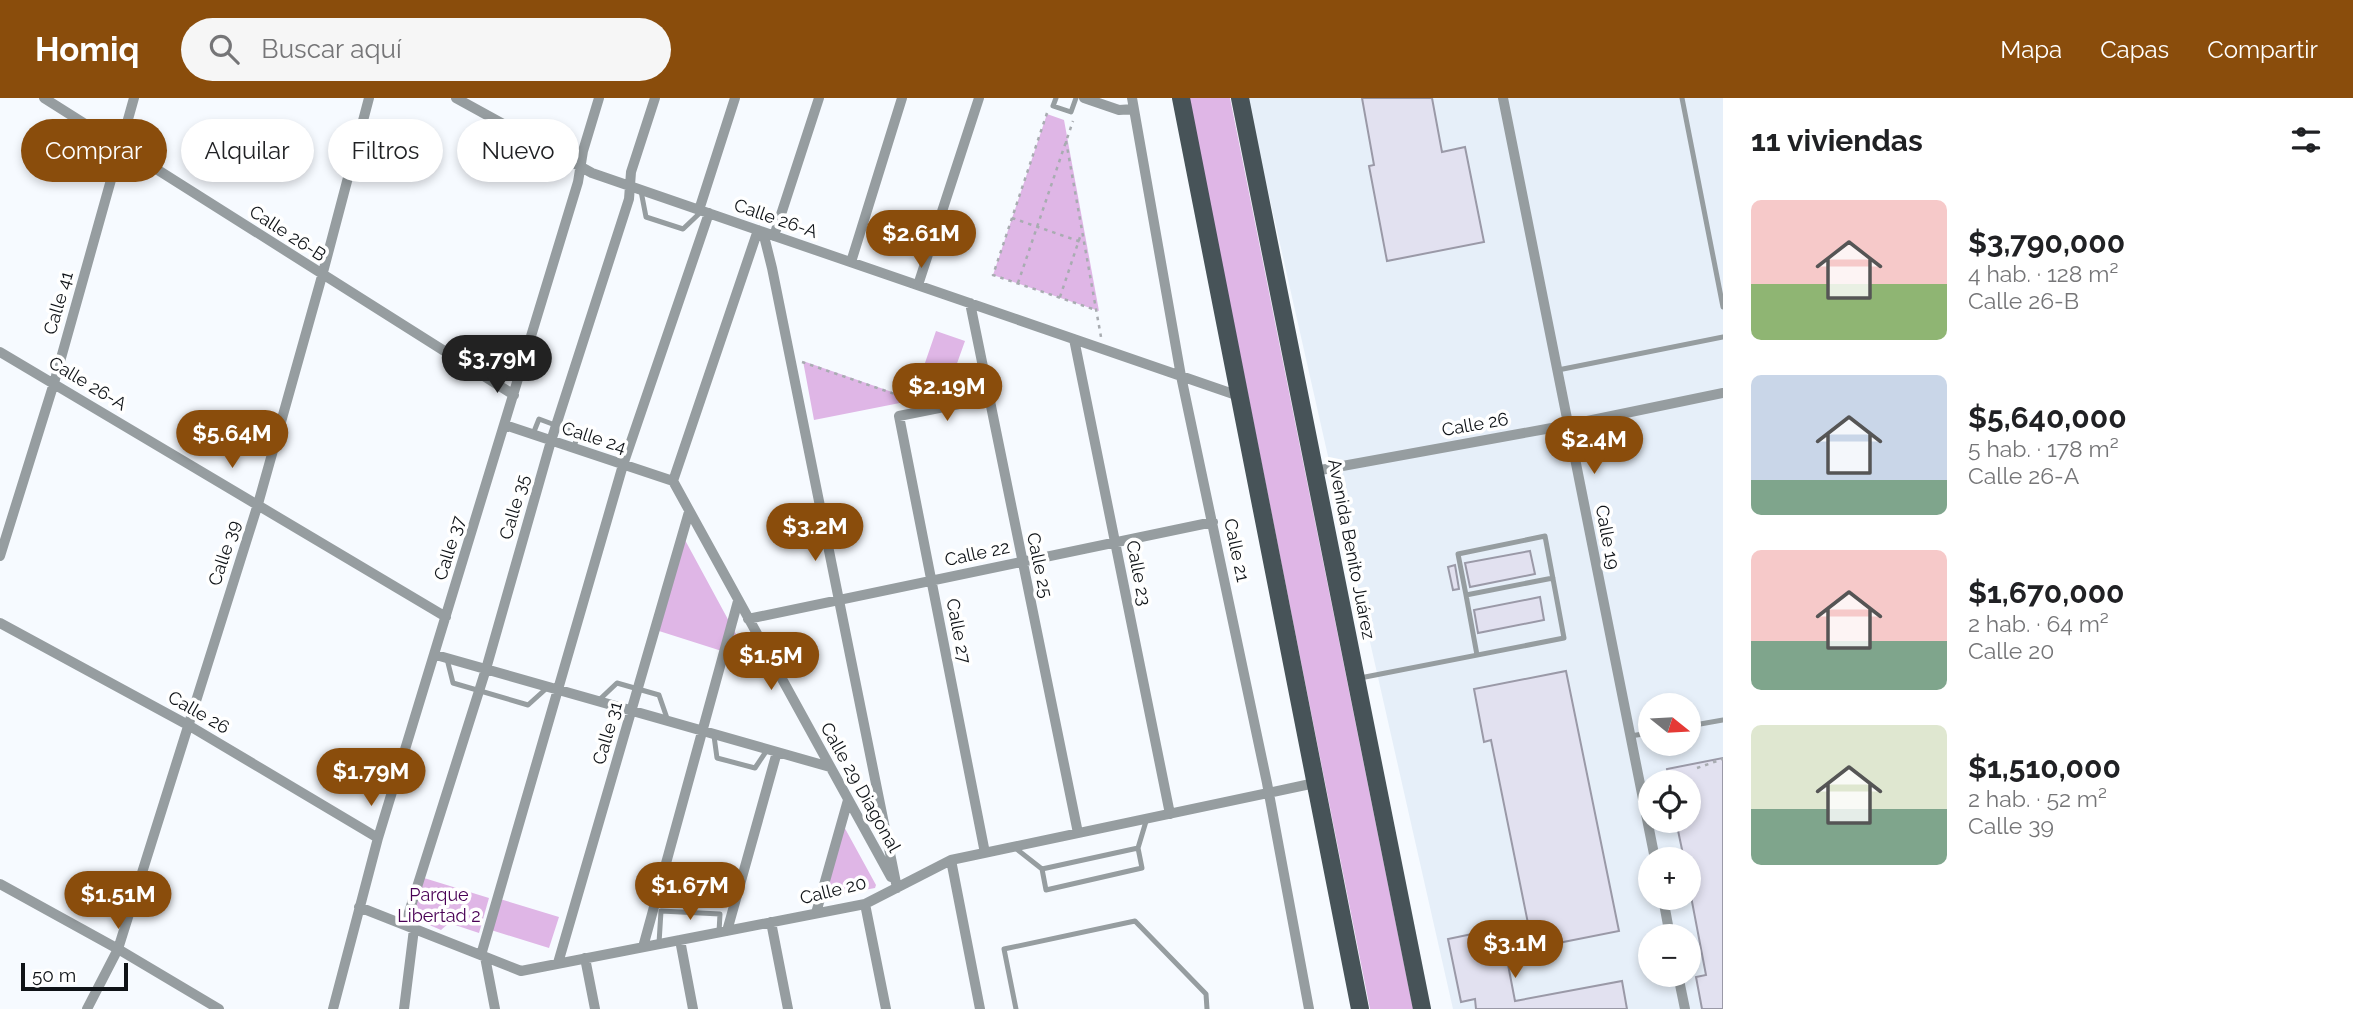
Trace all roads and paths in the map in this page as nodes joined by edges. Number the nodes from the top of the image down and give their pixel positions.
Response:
1 (44, 98) edge
2 (134, 98) edge
3 (369, 98) edge
4 (456, 98) edge
5 (599, 98) edge
6 (655, 98) edge
7 (735, 98) edge
8 (819, 98) edge
9 (902, 98) edge
10 (979, 98) edge
11 (1056, 98) edge
12 (1076, 98) edge
13 (1084, 98) edge
14 (1181, 98) edge
15 (1240, 98) edge
16 (1503, 98) edge
17 (1682, 98) edge
18 (1133, 104) edge
19 (1049, 107) dead end
20 (1074, 116) dead end
21 (78, 119) edge
22 (128, 119) edge
23 (1066, 141) junction
24 (581, 166) junction
25 (167, 175) edge
26 (110, 182) edge
27 (635, 187) junction
28 (703, 211) junction
29 (1012, 218) junction
30 (1037, 227) junction
31 (1082, 230) junction
32 (765, 232) junction
33 (1078, 241) junction
34 (1084, 243) junction
35 (851, 262) junction
36 (323, 276) junction
37 (1017, 283) junction
38 (918, 285) junction
39 (1060, 298) junction
40 (970, 303) junction
41 (1723, 307) edge
42 (1096, 310) junction
43 (1101, 337) dead end
44 (1723, 337) edge
45 (1074, 339) junction
46 (0, 352) edge
47 (799, 361) dead end
48 (1557, 370) junction
49 (1181, 376) junction
50 (54, 383) junction
51 (1723, 393) edge
52 (513, 395) junction
53 (1239, 396) junction
54 (989, 398) junction
55 (919, 402) dead end
56 (505, 425) junction
57 (556, 425) junction
58 (1568, 425) junction
59 (533, 435) junction
60 (551, 441) junction
61 (573, 448) junction
62 (623, 465) junction
63 (1315, 471) junction
64 (673, 481) junction
65 (258, 504) junction
66 (690, 512) junction
67 (1213, 522) junction
68 (1115, 542) junction
69 (0, 556) edge
70 (1022, 561) junction
71 (1553, 578) junction
72 (931, 580) junction
73 (1466, 595) junction
74 (839, 600) junction
75 (738, 601) junction
76 (446, 617) junction
77 (748, 619) junction
78 (0, 623) edge
79 (1478, 655) junction
80 (441, 656) junction
81 (486, 669) junction
82 (1356, 679) junction
83 (553, 688) junction
84 (638, 689) junction
85 (479, 691) junction
86 (598, 701) junction
87 (632, 710) junction
88 (1723, 720) edge
89 (668, 721) junction
90 (1701, 724) edge
91 (188, 725) junction
92 (708, 732) junction
93 (1638, 735) edge
94 (1630, 736) junction
95 (772, 751) junction
96 (1723, 759) edge
97 (830, 767) junction
98 (1697, 768) dead end
99 (1315, 783) junction
100 (1269, 792) junction
101 (848, 800) junction
102 (1170, 814) junction
103 (1147, 818) junction
104 (1078, 833) junction
105 (378, 838) junction
106 (1013, 847) junction
107 (1653, 847) edge
108 (1138, 848) junction
109 (985, 853) junction
110 (951, 860) junction
111 (1042, 869) junction
112 (0, 884) edge
113 (897, 888) junction
114 (865, 904) junction
115 (359, 907) junction
116 (816, 913) junction
117 (771, 922) junction
118 (410, 927) junction
119 (723, 931) junction
120 (680, 940) junction
121 (659, 944) junction
122 (643, 947) junction
123 (118, 949) junction
124 (483, 956) junction
125 (585, 958) junction
126 (558, 963) junction
127 (1680, 987) edge
128 (87, 1009) edge
129 (219, 1009) edge
130 (333, 1009) edge
131 (404, 1009) edge
132 (495, 1009) edge
133 (595, 1009) edge
134 (694, 1009) edge
135 (788, 1009) edge
136 (886, 1009) edge
137 (980, 1009) edge
138 (1016, 1009) edge
139 (1207, 1009) edge
140 (1309, 1009) edge
141 (1360, 1009) edge
142 (1422, 1009) edge
143 (1685, 1009) edge

1 - 21 street, Calle 26-B
2 - 22 street, Calle 41
3 - 36 street, Calle 39
4 - 24 street, Calle 26-A
5 - 24 street, Calle 37
6 - 27 street, Calle 35
7 - 28 street
8 - 32 street
9 - 35 street
10 - 38 street
11 - 12 lane
13 - 18 street
14 - 53 main road
15 - 63 main road, Avenida Benito Juárez
16 - 48 street, Calle 19
17 - 41 lane
18 - 49 street, Calle 21
19 - 29 path
20 - 23 path
23 - 30 path
23 - 31 path
24 - 27 street, Calle 26-A
24 - 52 street, Calle 37
25 - 36 street, Calle 26-B
26 - 50 street, Calle 41
27 - 28 street, Calle 26-A
27 - 28 lane
27 - 57 street, Calle 35
28 - 32 street, Calle 26-A
28 - 62 street
29 - 30 path
29 - 37 path
30 - 33 path
30 - 37 path
31 - 33 path
31 - 34 path
32 - 35 street, Calle 26-A
32 - 64 street
32 - 74 street
33 - 34 path
33 - 39 path
34 - 42 path
35 - 38 street, Calle 26-A
36 - 52 street, Calle 26-B
36 - 65 street, Calle 39
37 - 39 path
38 - 40 street, Calle 26-A
39 - 42 path
40 - 45 street, Calle 26-A
40 - 54 street, Calle 25
42 - 43 path
44 - 48 lane
45 - 49 street, Calle 26-A
45 - 68 street, Calle 23
46 - 50 street, Calle 26-A
47 - 55 path
48 - 58 street, Calle 19
49 - 53 street, Calle 26-A
49 - 67 street, Calle 21
50 - 65 street, Calle 26-A
50 - 69 street, Calle 41
51 - 58 street, Calle 26
52 - 56 street, Calle 37
53 - 99 main road
54 - 70 street, Calle 25
54 - 72 street, Calle 27
56 - 59 street, Calle 24
56 - 76 street, Calle 37
57 - 59 lane
57 - 60 street, Calle 35
57 - 61 lane
58 - 63 street, Calle 26
58 - 94 street, Calle 19
59 - 60 street, Calle 24
60 - 61 street, Calle 24
60 - 81 street, Calle 35
61 - 62 street, Calle 24
62 - 64 street, Calle 24
62 - 83 street
63 - 82 main road, Avenida Benito Juárez
64 - 66 street, Calle 29 Diagonal
65 - 76 street, Calle 26-A
65 - 91 street, Calle 39
66 - 75 street, Calle 29 Diagonal
66 - 84 street, Calle 31
67 - 68 street, Calle 22
67 - 100 street, Calle 21
68 - 70 street, Calle 22
68 - 102 street, Calle 23
70 - 72 street, Calle 22
70 - 104 street, Calle 25
71 - 73 lane
71 - 73 lane
71 - 79 lane
72 - 74 street, Calle 22
72 - 109 street, Calle 27
73 - 79 lane
74 - 77 street, Calle 22
74 - 113 street
75 - 77 street, Calle 29 Diagonal
75 - 92 street
76 - 80 street, Calle 37
77 - 97 street, Calle 29 Diagonal
78 - 91 street, Calle 26
79 - 82 lane
80 - 81 street
80 - 85 lane
80 - 105 street, Calle 37
81 - 83 street
81 - 85 street, Calle 35
82 - 142 main road, Avenida Benito Juárez
83 - 85 lane
83 - 86 street
83 - 124 street
84 - 86 lane
84 - 87 street, Calle 31
84 - 89 lane
85 - 118 street, Calle 35
86 - 87 street
87 - 89 street
87 - 126 street, Calle 31
88 - 90 lane
89 - 92 street
91 - 105 street, Calle 26
91 - 123 street, Calle 39
92 - 95 street
92 - 95 lane
92 - 122 street
93 - 94 lane
94 - 107 street, Calle 19
95 - 97 street
95 - 119 street
96 - 98 path
97 - 101 street, Calle 29 Diagonal
99 - 100 street, Calle 20
99 - 141 main road
100 - 102 street, Calle 20
100 - 140 street, Calle 21
101 - 113 street, Calle 29 Diagonal
101 - 116 street
102 - 103 street, Calle 20
103 - 104 street, Calle 20
103 - 108 lane
104 - 106 street, Calle 20
105 - 115 street, Calle 37
106 - 109 street, Calle 20
106 - 111 lane
108 - 111 lane
108 - 111 lane
109 - 110 street, Calle 20
110 - 113 street, Calle 20
110 - 137 street
112 - 123 street
113 - 114 street, Calle 20
114 - 116 street, Calle 20
114 - 136 street
115 - 118 street, Calle 20
115 - 130 street, Calle 37
116 - 117 street, Calle 20
117 - 119 street, Calle 20
117 - 135 street
118 - 124 street, Calle 20
118 - 131 street
119 - 120 street, Calle 20
119 - 121 lane
120 - 121 street, Calle 20
120 - 134 street
121 - 122 street, Calle 20
122 - 125 street, Calle 20
123 - 128 street, Calle 39
123 - 129 street
124 - 126 street, Calle 20
124 - 132 street
125 - 126 street, Calle 20
125 - 133 street
127 - 143 street
138 - 139 lane

